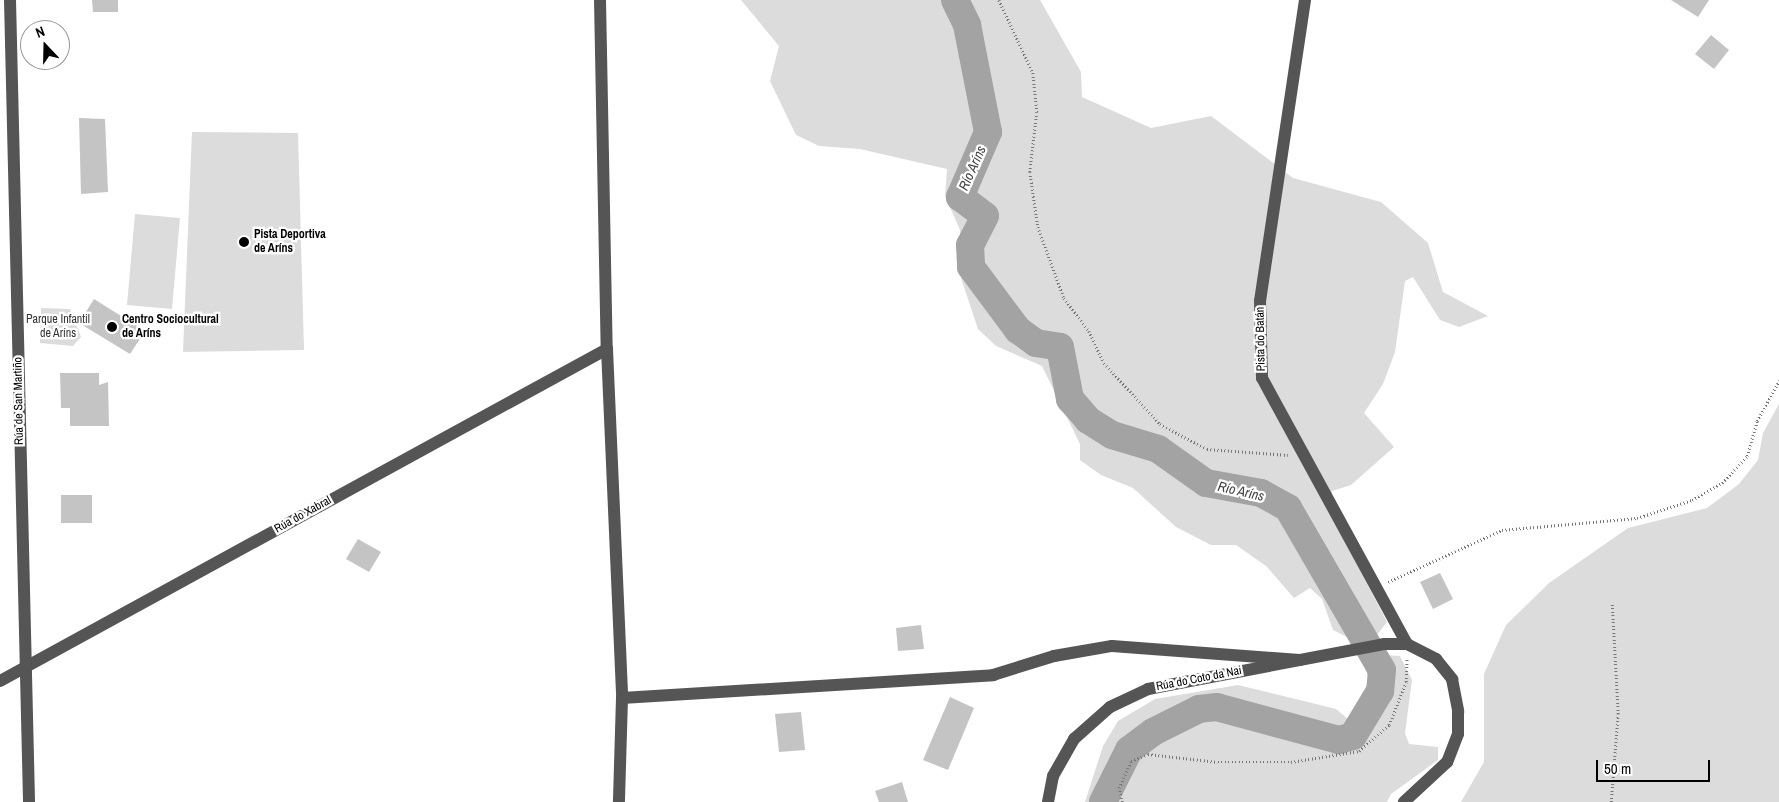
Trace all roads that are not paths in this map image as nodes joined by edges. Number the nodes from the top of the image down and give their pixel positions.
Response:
1 (10, 0) edge
2 (600, 0) edge
3 (1306, 0) edge
4 (607, 349) junction
5 (1407, 644) junction
6 (1299, 660) junction
7 (25, 666) junction
8 (0, 681) edge
9 (622, 698) junction
10 (28, 802) edge
11 (619, 802) edge
12 (1048, 802) edge
13 (1404, 802) edge

1 - 7 street, Rúa de San Martiño
2 - 4 street
3 - 5 street, Pista do Batán
4 - 7 street, Rúa do Xabral
4 - 9 street
5 - 6 street, Rúa do Coto da Nai
5 - 13 street
6 - 9 street
6 - 12 street, Rúa do Coto da Nai
7 - 8 street, Rúa do Xabral
7 - 10 street, Rúa de San Martiño
9 - 11 street

